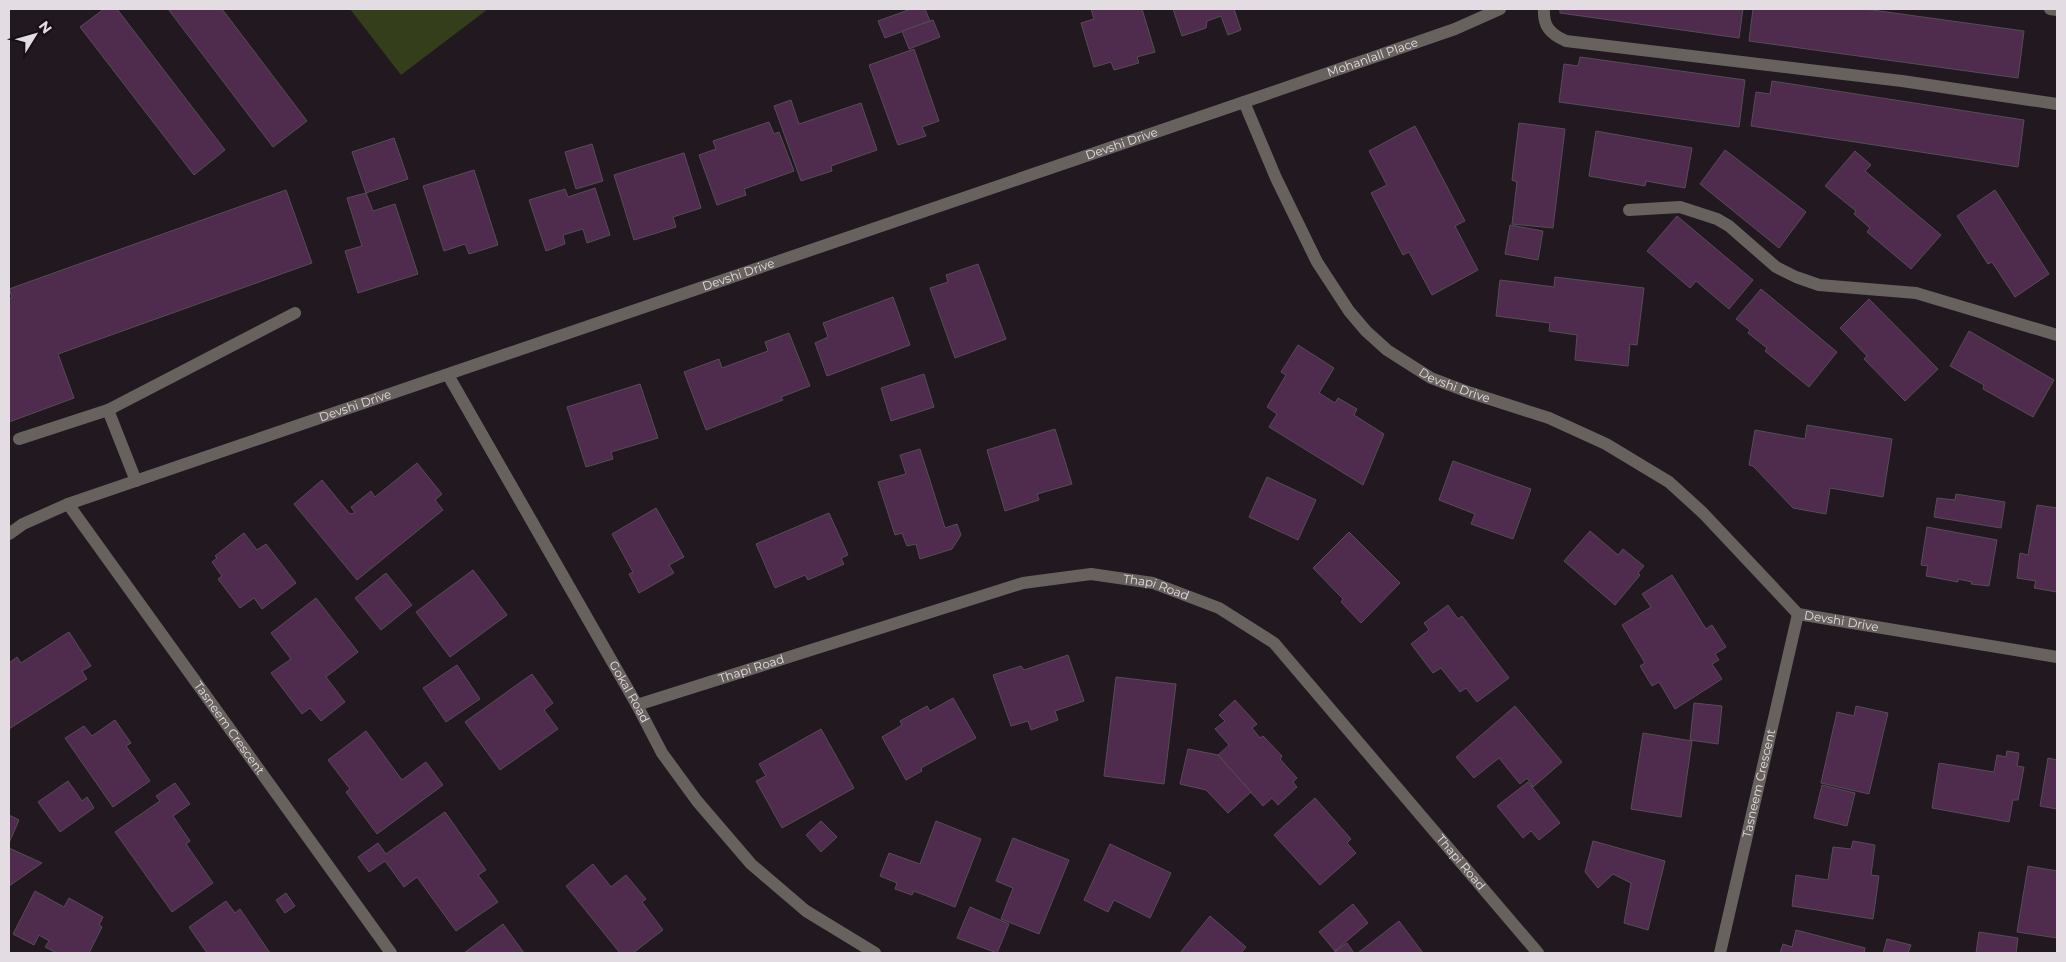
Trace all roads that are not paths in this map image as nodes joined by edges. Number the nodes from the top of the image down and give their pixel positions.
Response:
1 (1500, 9) edge
2 (1544, 9) edge
3 (2050, 9) edge
4 (2057, 10) edge
5 (1244, 102) junction
6 (2057, 104) edge
7 (1629, 210) dead end
8 (295, 313) dead end
9 (2057, 335) edge
10 (448, 375) junction
11 (108, 410) junction
12 (19, 439) dead end
13 (136, 481) junction
14 (68, 504) junction
15 (9, 534) edge
16 (1798, 614) junction
17 (2057, 657) edge
18 (637, 705) junction
19 (391, 953) edge
20 (876, 953) edge
21 (1538, 953) edge
22 (1720, 953) edge

1 - 5 street, Mohanlall Place
2 - 6 street
3 - 4 street
5 - 10 street, Devshi Drive
5 - 16 street, Devshi Drive
7 - 9 street
8 - 11 street
10 - 13 street, Devshi Drive
10 - 18 street, Gokal Road
11 - 12 street
11 - 13 street
13 - 14 street, Devshi Drive
14 - 15 street, Devshi Drive
14 - 19 street, Tasneem Crescent
16 - 17 street, Devshi Drive
16 - 22 street, Tasneem Crescent
18 - 20 street, Gokal Road
18 - 21 street, Thapi Road

